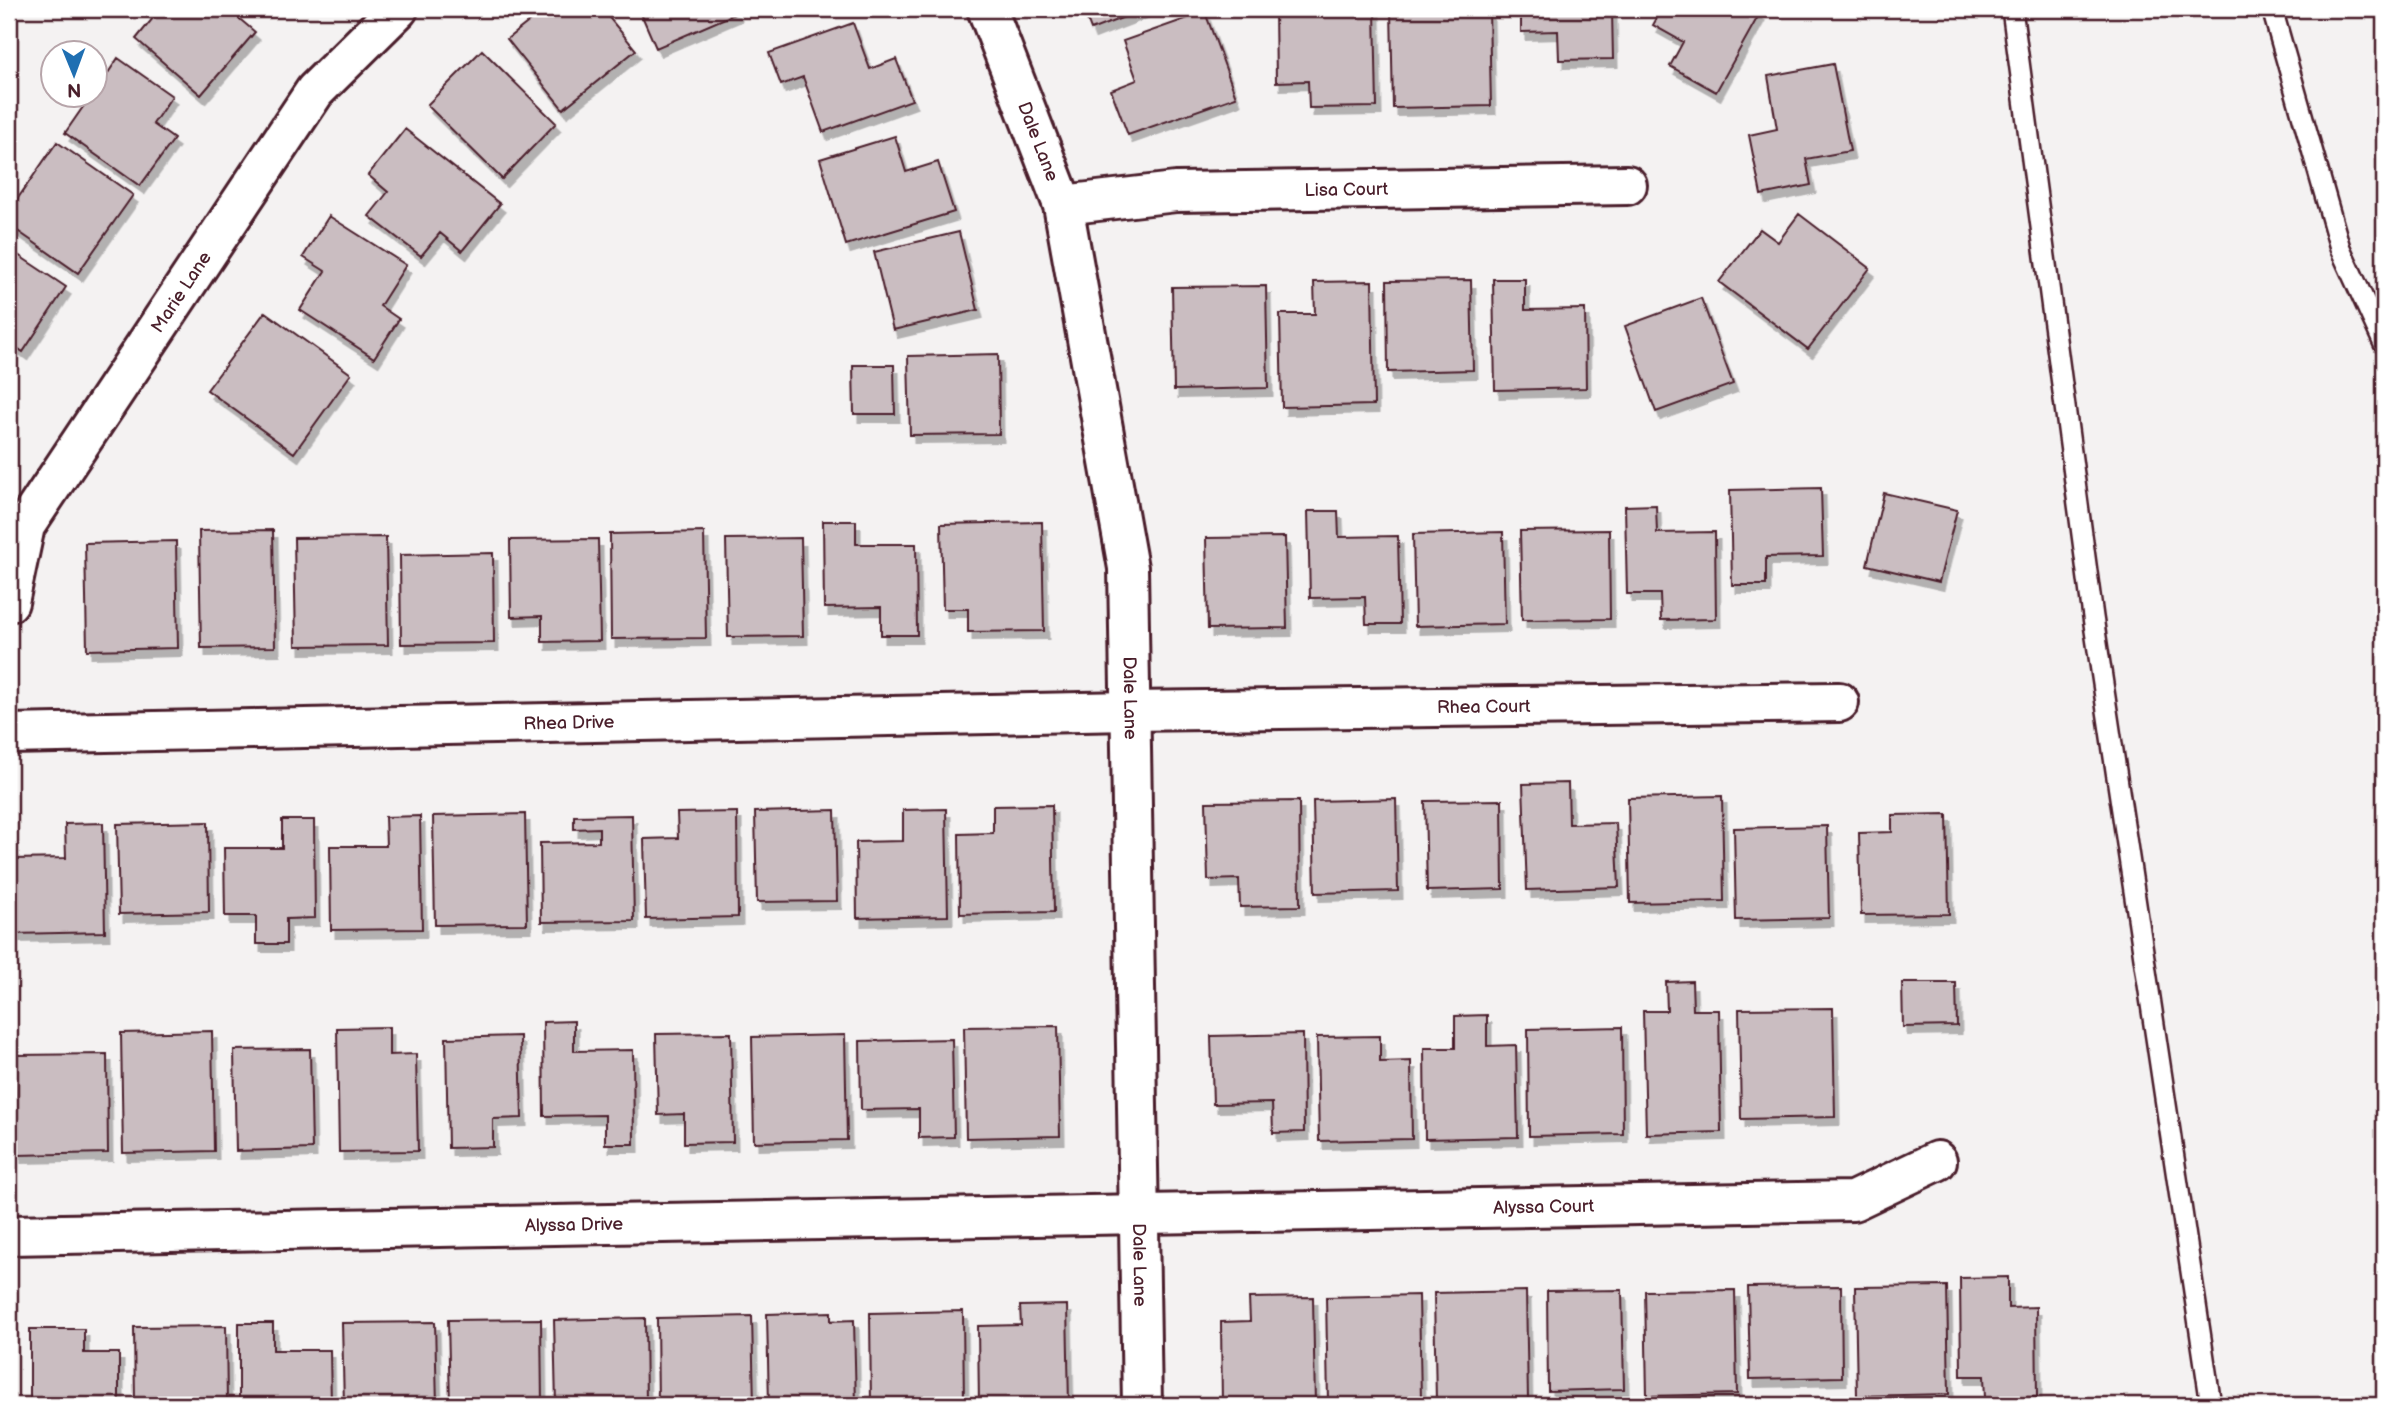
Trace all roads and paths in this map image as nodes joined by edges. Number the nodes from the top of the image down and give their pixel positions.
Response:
1 (398, 9) edge
2 (987, 9) edge
3 (2012, 9) edge
4 (2272, 9) edge
5 (1628, 185) dead end
6 (1063, 205) junction
7 (2384, 344) edge
8 (9, 602) edge
9 (1839, 702) dead end
10 (1130, 711) junction
11 (9, 734) edge
12 (1937, 1161) dead end
13 (1139, 1214) junction
14 (9, 1235) edge
15 (1142, 1405) edge
16 (2211, 1405) edge

1 - 8 street, Marie Lane
2 - 6 street, Dale Lane
3 - 16 lane
4 - 7 lane
5 - 6 street, Lisa Court
6 - 10 street, Dale Lane
9 - 10 street, Rhea Court
10 - 11 street, Rhea Drive
10 - 13 street, Dale Lane
12 - 13 street, Alyssa Court
13 - 14 street, Alyssa Drive
13 - 15 street, Dale Lane

